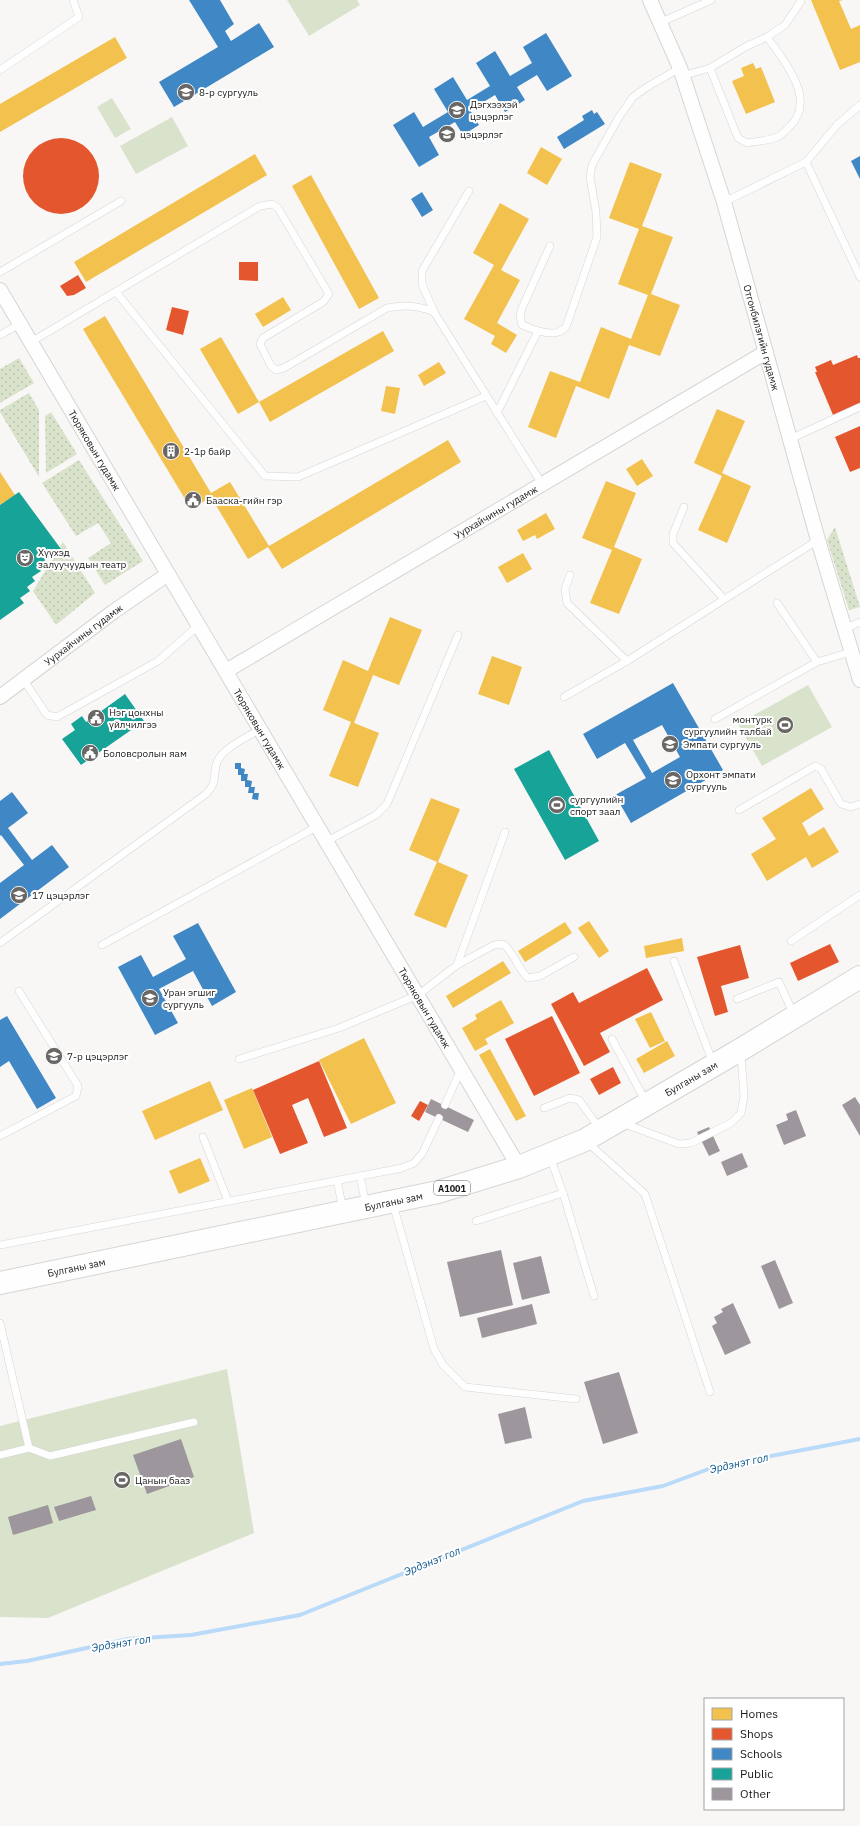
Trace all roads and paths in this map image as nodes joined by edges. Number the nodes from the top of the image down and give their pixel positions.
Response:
1 (73, 0) edge
2 (650, 0) edge
3 (711, 0) edge
4 (801, 1) dead end
5 (659, 23) junction
6 (767, 37) junction
7 (710, 68) junction
8 (0, 70) edge
9 (681, 72) junction
10 (860, 105) edge
11 (806, 162) junction
12 (469, 191) dead end
13 (122, 201) dead end
14 (724, 202) junction
15 (550, 246) dead end
16 (0, 272) edge
17 (860, 277) edge
18 (0, 290) edge
19 (116, 292) junction
20 (434, 312) junction
21 (20, 324) junction
22 (538, 331) junction
23 (0, 336) edge
24 (31, 342) junction
25 (766, 352) junction
26 (486, 396) junction
27 (860, 407) edge
28 (497, 413) junction
29 (790, 439) junction
30 (542, 484) junction
31 (684, 507) dead end
32 (818, 540) junction
33 (168, 574) junction
34 (570, 575) dead end
35 (724, 599) junction
36 (778, 603) dead end
37 (860, 622) edge
38 (199, 625) junction
39 (844, 629) junction
40 (458, 635) dead end
41 (851, 652) junction
42 (627, 661) junction
43 (817, 662) junction
44 (226, 671) junction
45 (23, 679) junction
46 (860, 680) edge
47 (0, 697) edge
48 (564, 697) dead end
49 (715, 719) dead end
50 (260, 729) junction
51 (860, 804) edge
52 (739, 810) dead end
53 (318, 826) junction
54 (505, 832) dead end
55 (327, 841) junction
56 (860, 895) edge
57 (791, 941) dead end
58 (0, 943) edge
59 (102, 945) dead end
60 (574, 957) dead end
61 (674, 960) dead end
62 (458, 965) junction
63 (860, 977) edge
64 (19, 991) dead end
65 (418, 995) junction
66 (737, 999) dead end
67 (795, 1017) junction
68 (612, 1039) dead end
69 (740, 1050) junction
70 (239, 1059) dead end
71 (714, 1065) junction
72 (461, 1069) junction
73 (647, 1104) junction
74 (445, 1106) dead end
75 (544, 1108) dead end
76 (439, 1118) dead end
77 (601, 1131) junction
78 (0, 1136) edge
79 (203, 1137) dead end
80 (549, 1155) junction
81 (519, 1167) junction
82 (360, 1176) junction
83 (337, 1181) junction
84 (563, 1193) junction
85 (228, 1201) junction
86 (392, 1202) junction
87 (366, 1207) junction
88 (344, 1211) junction
89 (476, 1221) dead end
90 (0, 1245) edge
91 (0, 1283) edge
92 (594, 1296) dead end
93 (0, 1323) edge
94 (710, 1392) dead end
95 (576, 1399) dead end
96 (194, 1422) dead end
97 (29, 1448) junction
98 (0, 1455) edge

1 - 8 lane
2 - 5 street, Отгонбилэгийн гудамж
3 - 5 lane
4 - 6 lane
5 - 9 street, Отгонбилэгийн гудамж
6 - 7 lane
6 - 7 lane
7 - 9 lane
9 - 14 street, Отгонбилэгийн гудамж
9 - 22 lane
10 - 11 lane
11 - 14 lane
11 - 17 lane
12 - 20 lane
13 - 16 lane
14 - 25 street, Отгонбилэгийн гудамж
15 - 22 lane
18 - 21 street, Тюряковын гудамж
19 - 20 lane
19 - 24 lane
19 - 26 lane
20 - 26 lane
21 - 23 lane
21 - 24 street, Тюряковын гудамж
22 - 28 lane
24 - 33 street, Тюряковын гудамж
25 - 29 street, Отгонбилэгийн гудамж
25 - 30 street, Уурхайчины гудамж
26 - 28 lane
27 - 29 lane
28 - 30 lane
29 - 32 street, Отгонбилэгийн гудамж
30 - 44 street, Уурхайчины гудамж
31 - 35 lane
32 - 35 lane
32 - 39 street, Отгонбилэгийн гудамж
33 - 38 street, Тюряковын гудамж
33 - 45 street, Уурхайчины гудамж
34 - 42 lane
35 - 42 lane
36 - 43 lane
37 - 39 lane
38 - 44 street, Тюряковын гудамж
38 - 45 lane
39 - 41 street, Отгонбилэгийн гудамж
40 - 55 lane
41 - 43 lane
41 - 46 street, Отгонбилэгийн гудамж
42 - 48 lane
43 - 49 lane
44 - 50 street, Тюряковын гудамж
45 - 47 street, Уурхайчины гудамж
50 - 53 street, Тюряковын гудамж
50 - 58 lane
51 - 52 lane
53 - 55 street, Тюряковын гудамж
53 - 59 lane
54 - 62 lane
55 - 65 street, Тюряковын гудамж
56 - 57 lane
60 - 62 lane
61 - 71 lane
62 - 65 lane
63 - 67 highway, Булганы зам / A1001
64 - 78 lane
65 - 70 lane
65 - 72 street, Тюряковын гудамж
66 - 67 lane
67 - 69 highway, Булганы зам / A1001
68 - 73 lane
69 - 71 highway, Булганы зам / A1001
69 - 77 lane
71 - 73 highway, Булганы зам / A1001
72 - 74 lane
72 - 81 street, Тюряковын гудамж
73 - 77 highway, Булганы зам / A1001
75 - 77 lane
76 - 82 lane
77 - 80 highway, Булганы зам / A1001
77 - 94 lane
79 - 85 lane
80 - 81 highway, Булганы зам / A1001
80 - 84 lane
81 - 86 highway, Булганы зам / A1001
82 - 83 lane
82 - 87 lane
83 - 85 lane
83 - 88 lane
84 - 89 lane
84 - 92 lane
85 - 90 lane
86 - 87 highway, Булганы зам / A1001
86 - 95 lane
87 - 88 highway, Булганы зам / A1001
88 - 91 highway, Булганы зам / A1001
93 - 97 lane
96 - 97 lane
97 - 98 lane

